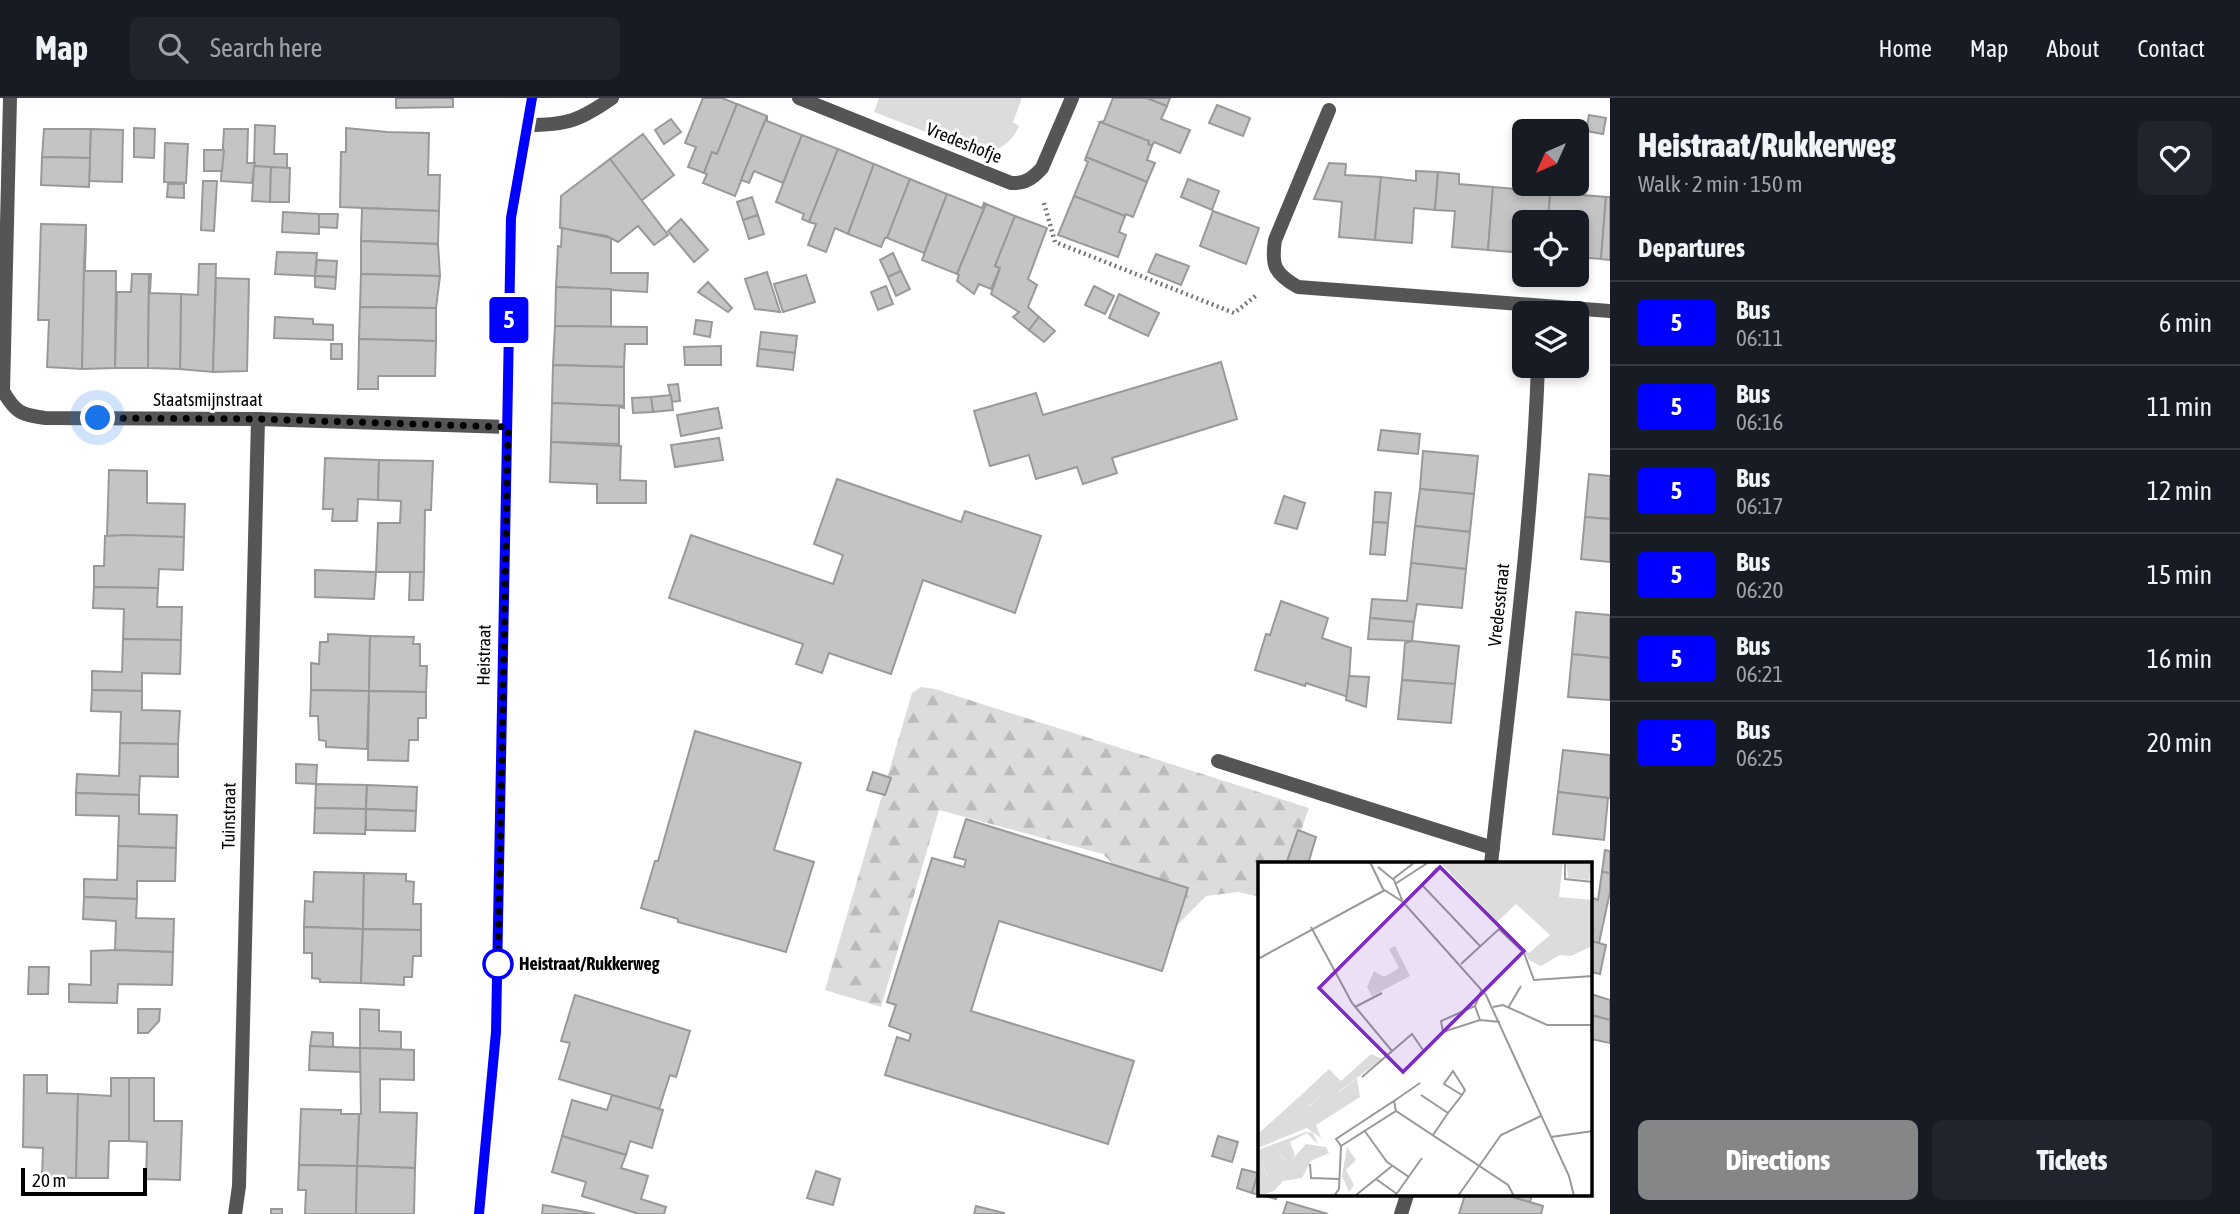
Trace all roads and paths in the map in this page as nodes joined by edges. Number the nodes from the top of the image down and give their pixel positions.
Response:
1 (10, 98) edge
2 (532, 98) edge
3 (612, 98) edge
4 (799, 98) edge
5 (1072, 98) edge
6 (1329, 110) dead end
7 (527, 125) junction
8 (1035, 175) junction
9 (1281, 276) junction
10 (1512, 306) edge
11 (1589, 311) edge
12 (1610, 312) edge
13 (1537, 378) edge
14 (258, 419) junction
15 (508, 427) junction
16 (1218, 761) dead end
17 (1493, 848) junction
18 (1491, 862) edge
19 (1407, 1196) edge
20 (235, 1214) edge
21 (480, 1214) edge
22 (1401, 1214) edge

1 - 14 street, Staatsmijnstraat
2 - 7 street, Heistraat
3 - 7 street
4 - 8 street, Vredeshofje
5 - 8 street
6 - 9 street
7 - 15 street, Heistraat
8 - 9 path
9 - 10 street
11 - 12 street
13 - 17 street, Vredesstraat
14 - 15 street, Staatsmijnstraat
14 - 20 street, Tuinstraat
15 - 21 street, Heistraat
16 - 17 street
17 - 18 street, Vredesstraat
19 - 22 street

